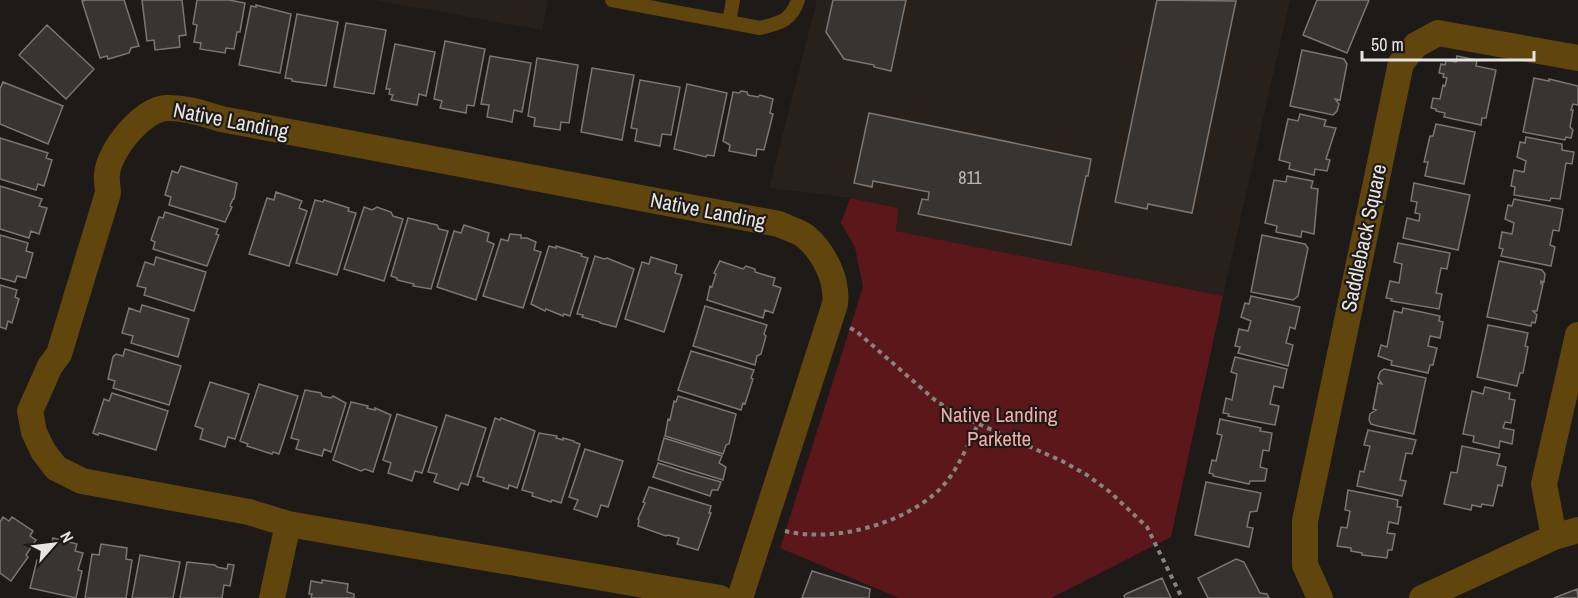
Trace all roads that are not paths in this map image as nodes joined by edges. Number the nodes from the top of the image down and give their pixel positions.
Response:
1 (612, 0) edge
2 (733, 0) edge
3 (798, 0) edge
4 (729, 22) junction
5 (1578, 58) edge
6 (1578, 335) edge
7 (288, 524) junction
8 (1578, 530) edge
9 (1554, 537) junction
10 (272, 598) edge
11 (720, 598) edge
12 (740, 598) edge
13 (1320, 598) edge
14 (1422, 598) edge

1 - 4 lane
2 - 4 lane
3 - 4 lane
5 - 13 street, Saddleback Square
6 - 9 street
7 - 10 street
7 - 11 street, Native Landing
7 - 12 street, Native Landing
8 - 9 street
9 - 14 street

